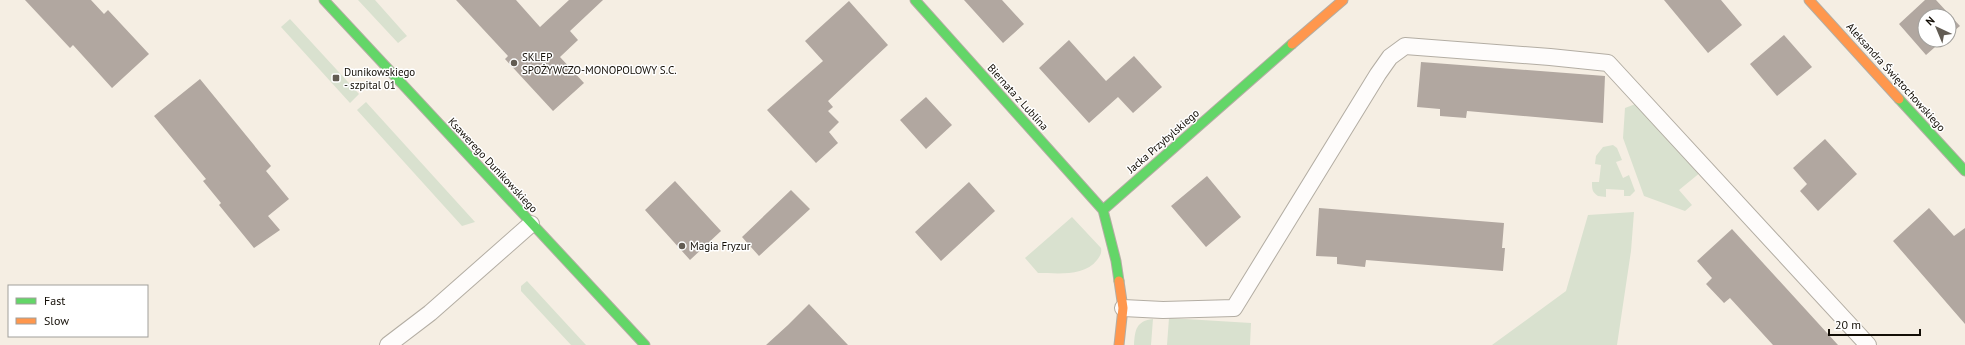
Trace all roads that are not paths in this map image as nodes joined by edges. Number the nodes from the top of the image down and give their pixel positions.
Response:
1 (324, 0) edge
2 (915, 0) edge
3 (1342, 0) edge
4 (1809, 0) edge
5 (1965, 171) edge
6 (1104, 210) junction
7 (531, 224) junction
8 (1123, 308) junction
9 (388, 345) edge
10 (645, 345) edge
11 (1119, 345) edge
12 (1868, 345) edge

1 - 7 street, Ksawerego Dunikowskiego
2 - 6 street, Biernata z Lublina
3 - 6 street, Jacka Przybylskiego
4 - 5 street, Aleksandra Świętochowskiego
6 - 8 street
7 - 9 lane
7 - 10 street, Ksawerego Dunikowskiego
8 - 11 street
8 - 12 lane

